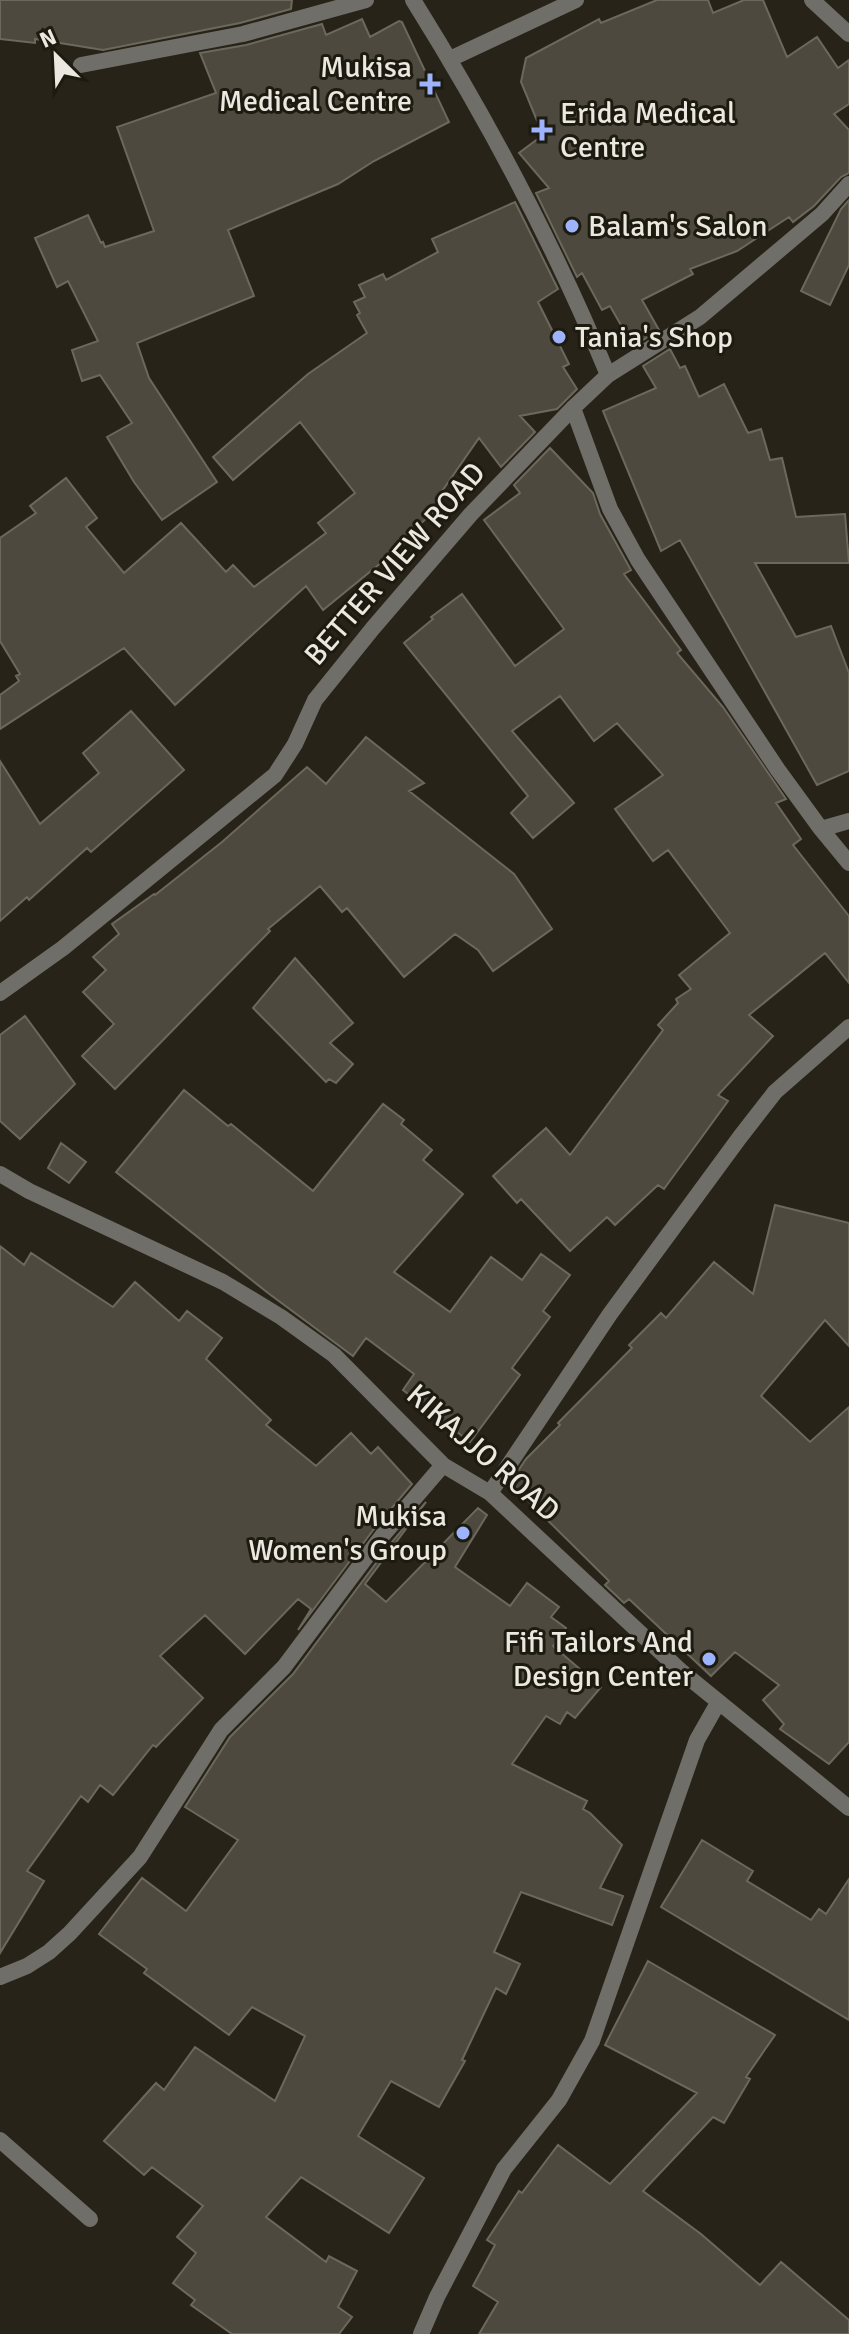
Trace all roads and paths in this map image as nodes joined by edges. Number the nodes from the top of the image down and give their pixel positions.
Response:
1 (366, 0) edge
2 (413, 0) edge
3 (576, 0) edge
4 (812, 0) edge
5 (849, 34) edge
6 (450, 59) junction
7 (81, 65) dead end
8 (849, 184) edge
9 (608, 375) junction
10 (573, 408) junction
11 (849, 821) edge
12 (821, 829) junction
13 (849, 863) edge
14 (0, 993) edge
15 (849, 1027) edge
16 (0, 1174) edge
17 (443, 1465) junction
18 (490, 1493) junction
19 (718, 1703) junction
20 (849, 1808) edge
21 (0, 1977) edge
22 (0, 2140) edge
23 (90, 2219) dead end
24 (421, 2334) edge

1 - 7 street
2 - 6 street
3 - 6 street
4 - 5 street
6 - 9 street
8 - 9 street, BETTER VIEW ROAD
9 - 10 street, BETTER VIEW ROAD
10 - 12 street
10 - 14 street, BETTER VIEW ROAD
11 - 12 street
12 - 13 street
15 - 18 street
16 - 17 street, KIKAJJO ROAD
17 - 18 street, KIKAJJO ROAD
17 - 21 street
18 - 19 street, KIKAJJO ROAD
19 - 20 street, KIKAJJO ROAD
19 - 24 street
22 - 23 street

